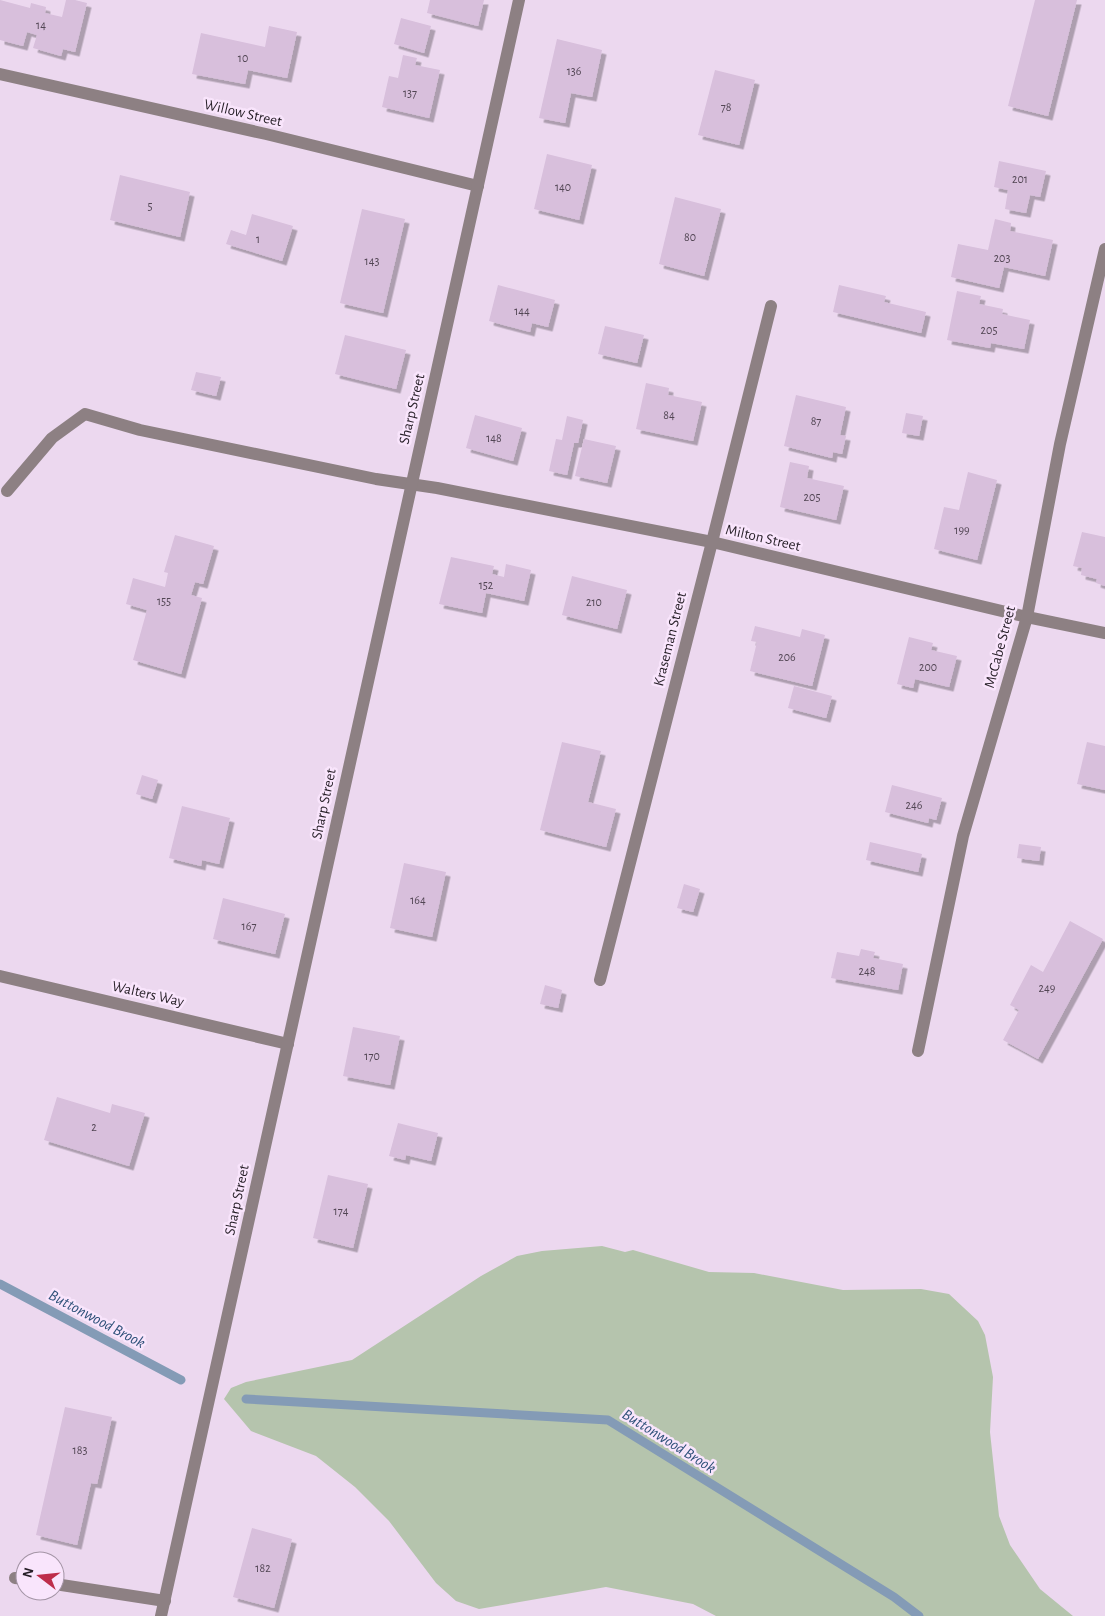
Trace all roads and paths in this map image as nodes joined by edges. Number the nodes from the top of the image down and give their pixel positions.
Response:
1 (519, 0) edge
2 (0, 74) edge
3 (478, 186) junction
4 (1105, 248) edge
5 (770, 306) dead end
6 (411, 485) junction
7 (7, 491) dead end
8 (712, 542) junction
9 (1027, 616) junction
10 (1105, 633) edge
11 (0, 976) edge
12 (600, 980) dead end
13 (288, 1044) junction
14 (918, 1051) dead end
15 (65, 1585) edge
16 (164, 1600) junction
17 (161, 1616) edge

1 - 3 street, Sharp Street
2 - 3 street, Willow Street
3 - 6 street, Sharp Street
4 - 9 street, McCabe Street
5 - 8 street, Kraseman Street
6 - 7 street, Milton Street
6 - 8 street, Milton Street
6 - 13 street, Sharp Street
8 - 9 street, Milton Street
8 - 12 street, Kraseman Street
9 - 10 street, Milton Street
9 - 14 street, McCabe Street
11 - 13 street, Walters Way
13 - 16 street, Sharp Street
15 - 16 street
16 - 17 street, Sharp Street

